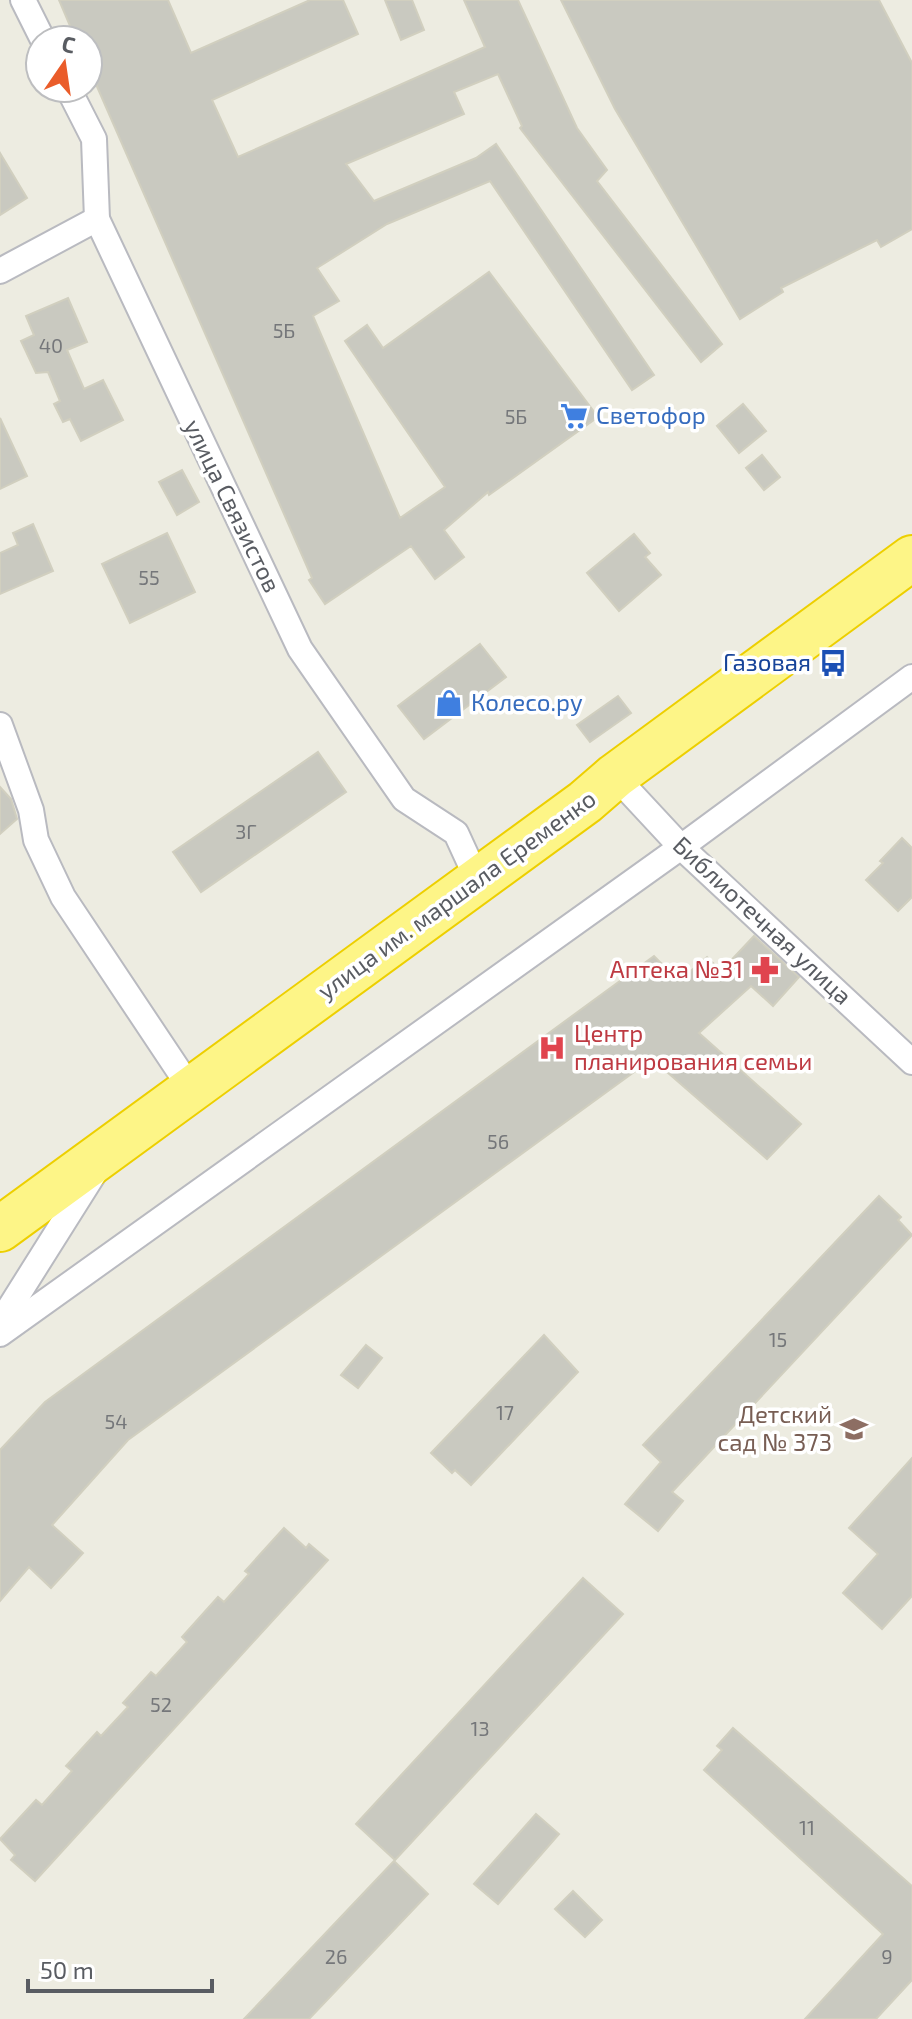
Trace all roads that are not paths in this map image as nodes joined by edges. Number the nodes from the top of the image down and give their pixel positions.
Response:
1 (23, 0) edge
2 (35, 24) edge
3 (76, 104) edge
4 (97, 219) junction
5 (0, 271) edge
6 (912, 558) edge
7 (912, 677) edge
8 (0, 725) edge
9 (615, 776) junction
10 (681, 847) junction
11 (478, 881) junction
12 (912, 1062) edge
13 (191, 1089) junction
14 (110, 1149) junction
15 (0, 1229) edge
16 (0, 1323) edge
17 (0, 1334) edge

1 - 2 street
3 - 4 street, улица Связистов
4 - 5 street
4 - 11 street, улица Связистов
6 - 9 highway, улица им. маршала Еременко
7 - 10 street
8 - 13 street
9 - 10 street, Библиотечная улица
9 - 11 highway, улица им. маршала Еременко
10 - 12 street, Библиотечная улица
10 - 17 street
11 - 13 highway, улица им. маршала Еременко
13 - 14 highway, улица им. маршала Еременко
14 - 15 highway, улица им. маршала Еременко
14 - 16 street

